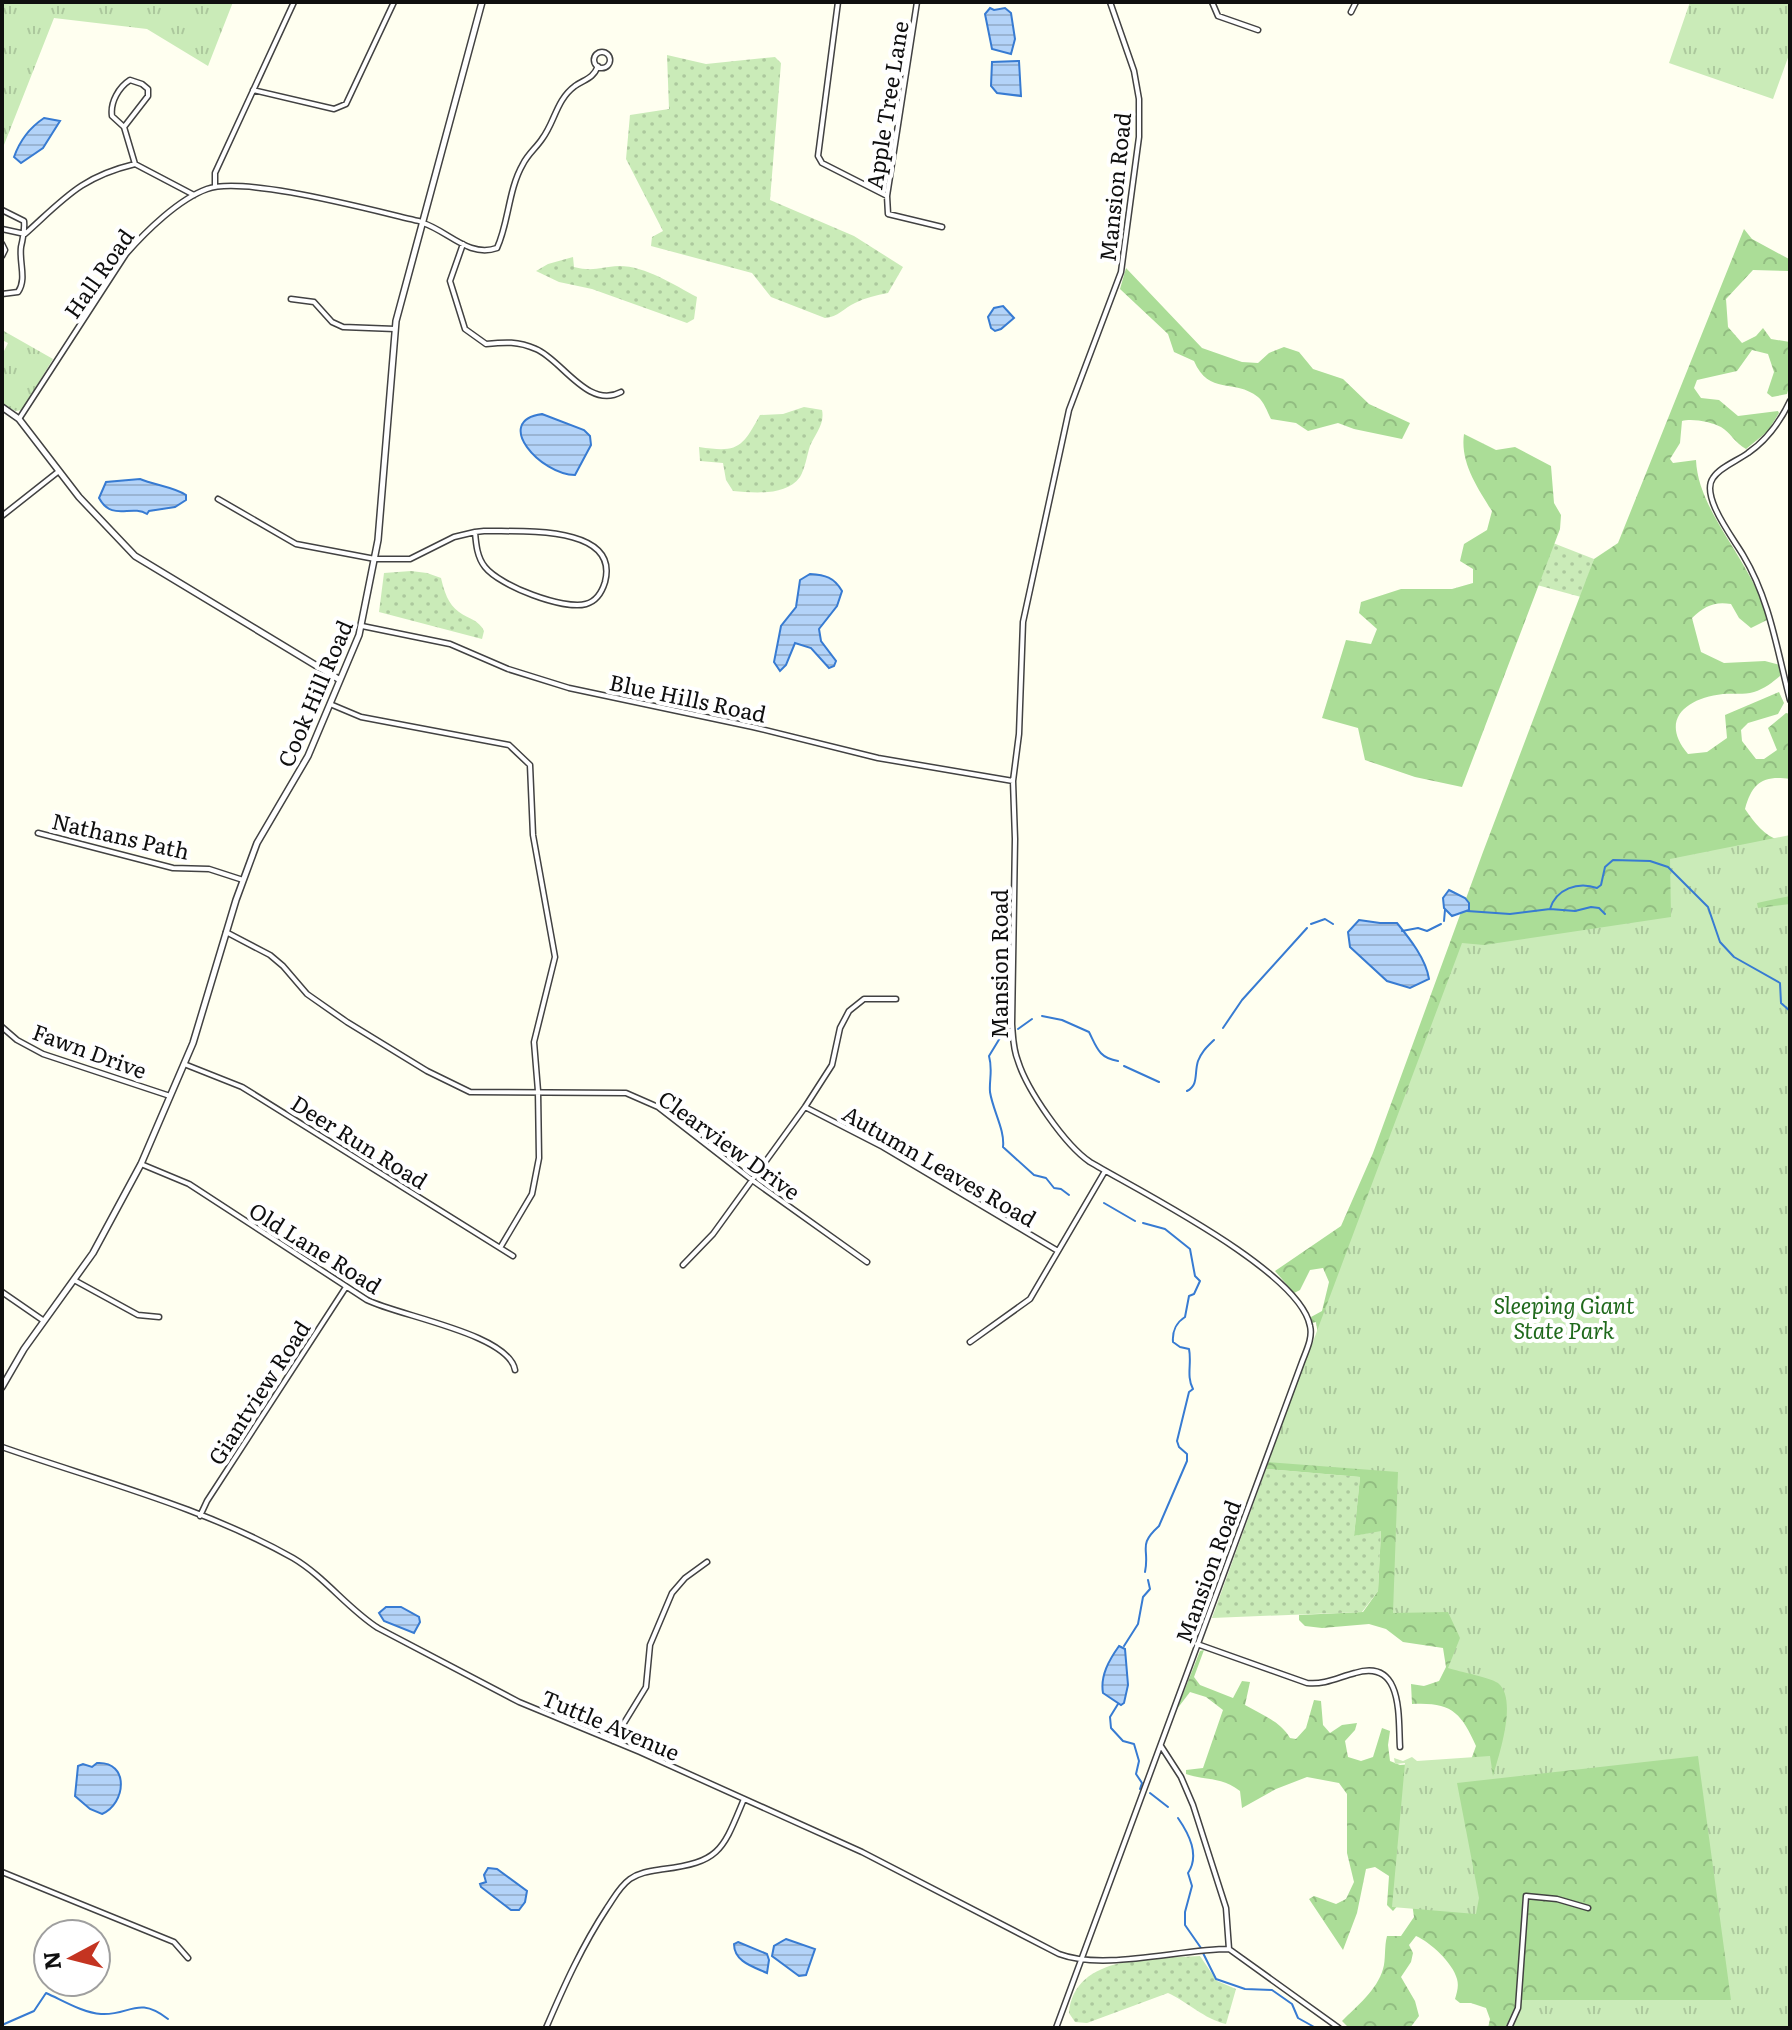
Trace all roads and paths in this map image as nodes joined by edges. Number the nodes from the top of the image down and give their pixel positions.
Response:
1 (294, 2) edge
2 (394, 2) edge
3 (482, 2) edge
4 (838, 2) edge
5 (917, 2) edge
6 (1110, 2) edge
7 (1212, 2) edge
8 (1356, 2) edge
9 (1351, 12) dead end
10 (1258, 30) dead end
11 (598, 66) dead end
12 (253, 90) junction
13 (124, 127) junction
14 (135, 164) junction
15 (215, 186) junction
16 (194, 195) junction
17 (887, 196) junction
18 (2, 210) edge
19 (423, 222) junction
20 (942, 227) dead end
21 (2, 229) edge
22 (25, 234) junction
23 (2, 244) edge
24 (463, 244) junction
25 (2, 256) edge
26 (2, 294) edge
27 (291, 299) dead end
28 (395, 329) junction
29 (621, 392) dead end
30 (1790, 401) edge
31 (2, 407) edge
32 (19, 419) junction
33 (59, 471) junction
34 (218, 499) dead end
35 (2, 516) edge
36 (475, 532) junction
37 (375, 559) junction
38 (362, 626) junction
39 (340, 680) junction
40 (1790, 700) edge
41 (330, 704) junction
42 (1013, 781) junction
43 (38, 833) dead end
44 (243, 880) junction
45 (226, 932) junction
46 (896, 999) dead end
47 (2, 1027) edge
48 (184, 1064) junction
49 (538, 1091) junction
50 (170, 1096) junction
51 (805, 1107) junction
52 (141, 1164) junction
53 (1105, 1171) junction
54 (752, 1180) junction
55 (500, 1248) junction
56 (1058, 1251) junction
57 (513, 1256) dead end
58 (867, 1262) dead end
59 (683, 1265) dead end
60 (74, 1280) junction
61 (346, 1287) junction
62 (2, 1292) edge
63 (159, 1317) dead end
64 (44, 1321) junction
65 (970, 1342) dead end
66 (515, 1370) dead end
67 (2, 1387) edge
68 (2, 1447) edge
69 (200, 1516) junction
70 (707, 1562) dead end
71 (1197, 1644) junction
72 (613, 1741) junction
73 (1161, 1746) junction
74 (1400, 1747) dead end
75 (744, 1799) junction
76 (2, 1872) edge
77 (1588, 1908) dead end
78 (1229, 1949) junction
79 (188, 1958) dead end
80 (1083, 1959) junction
81 (546, 2028) edge
82 (1056, 2028) edge
83 (1339, 2028) edge
84 (1509, 2028) edge

1 - 12 street
2 - 12 street
3 - 19 street, Cook Hill Road
4 - 17 street
5 - 17 street, Apple Tree Lane
6 - 42 street, Mansion Road
7 - 10 street
8 - 9 street
11 - 24 street
12 - 15 street
13 - 13 street
13 - 14 street
14 - 16 street
14 - 22 street
15 - 16 street, Hall Road
15 - 19 street, Hall Road
16 - 32 street, Hall Road
17 - 20 street, Apple Tree Lane
18 - 22 street
19 - 24 street, Hall Road
19 - 28 street, Cook Hill Road
21 - 22 street
22 - 26 street
23 - 25 street
24 - 29 street
27 - 28 street
28 - 37 street, Cook Hill Road
30 - 40 street
31 - 32 street
32 - 33 street
33 - 35 street
33 - 39 street
34 - 37 street
36 - 36 street
36 - 37 street
37 - 38 street, Cook Hill Road
38 - 39 street, Cook Hill Road
38 - 42 street, Blue Hills Road
39 - 41 street, Cook Hill Road
41 - 44 street, Cook Hill Road
41 - 49 street
42 - 53 street, Mansion Road
43 - 44 street, Nathans Path
44 - 45 street, Cook Hill Road
45 - 48 street, Cook Hill Road
45 - 49 street, Clearview Drive
46 - 51 street
47 - 50 street, Fawn Drive
48 - 50 street, Cook Hill Road
48 - 55 street, Deer Run Road
49 - 54 street, Clearview Drive
49 - 55 street
50 - 52 street, Cook Hill Road
51 - 54 street
51 - 56 street, Autumn Leaves Road
52 - 60 street, Cook Hill Road
52 - 61 street, Old Lane Road
53 - 56 street
53 - 71 street, Mansion Road
54 - 58 street, Clearview Drive
54 - 59 street
55 - 57 street, Deer Run Road
56 - 65 street
60 - 63 street
60 - 64 street, Cook Hill Road
61 - 66 street, Old Lane Road
61 - 69 street, Giantview Road
62 - 64 street
64 - 67 street, Cook Hill Road
68 - 69 street, Tuttle Avenue
69 - 72 street, Tuttle Avenue
70 - 72 street
71 - 73 street, Mansion Road
71 - 74 street
72 - 75 street, Tuttle Avenue
73 - 78 street
73 - 80 street, Mansion Road
75 - 80 street, Tuttle Avenue
75 - 81 street
76 - 79 street
77 - 84 street
78 - 80 street, Tuttle Avenue
78 - 83 street
80 - 82 street, Mansion Road

